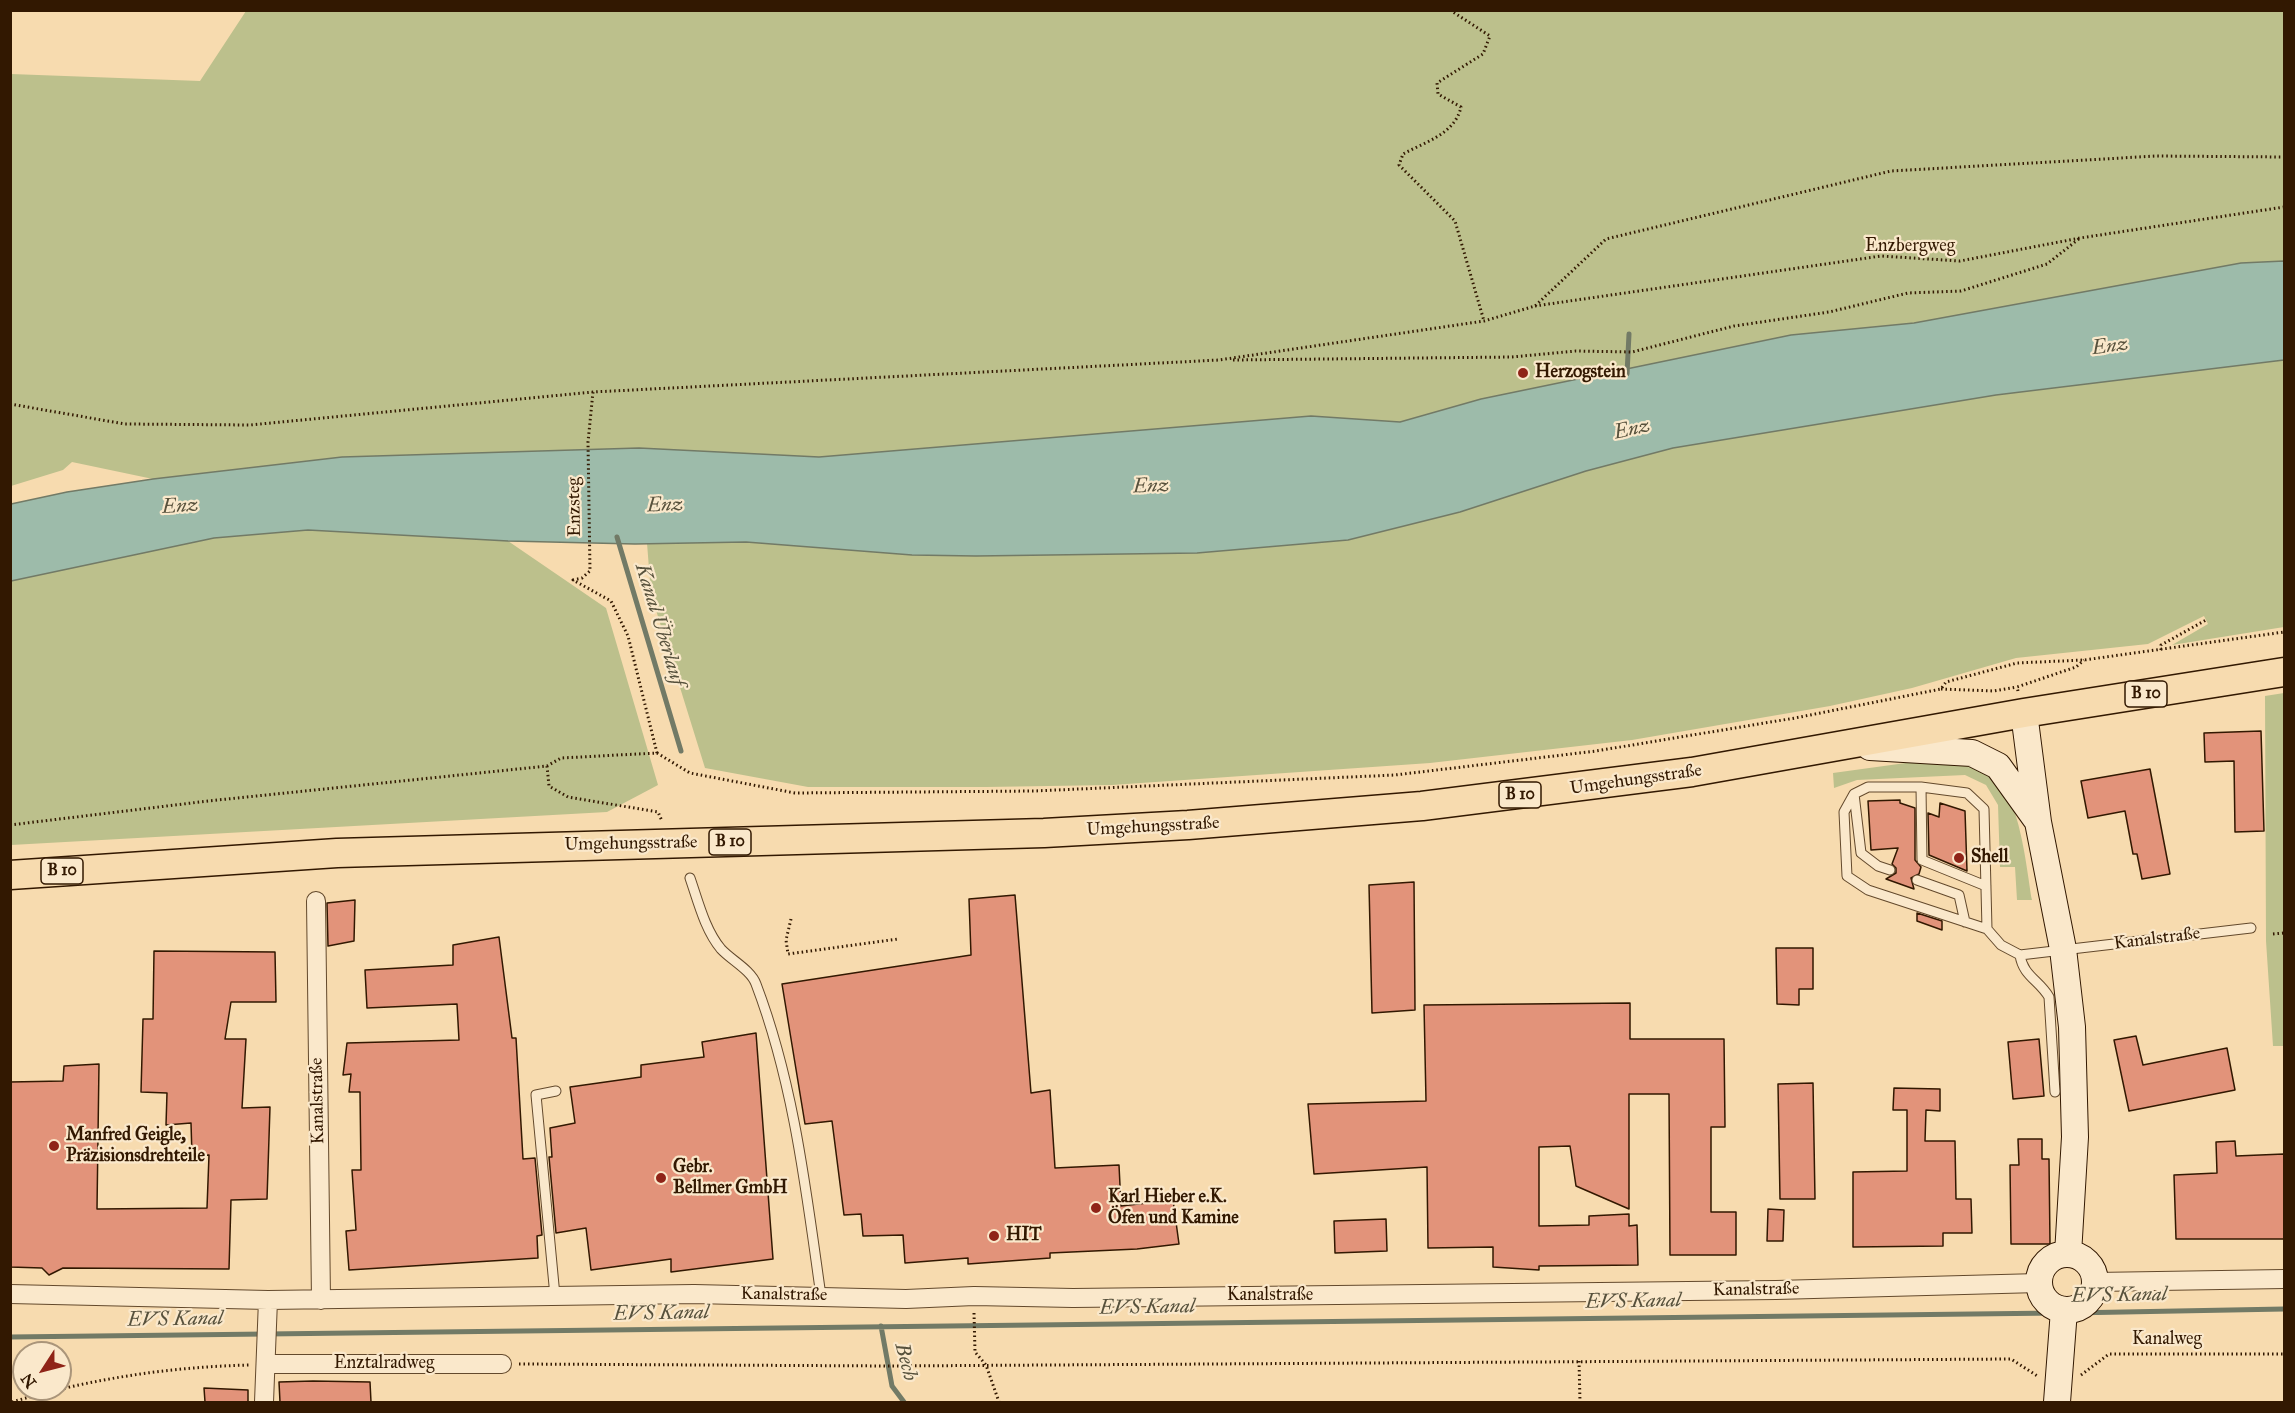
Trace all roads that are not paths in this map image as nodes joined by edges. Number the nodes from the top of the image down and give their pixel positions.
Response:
1 (2284, 672) edge
2 (2021, 700) junction
3 (1848, 746) junction
4 (1921, 787) junction
5 (1854, 794) junction
6 (2038, 822) junction
7 (1890, 870) dead end
8 (10, 875) edge
9 (690, 878) dead end
10 (1917, 880) dead end
11 (1986, 886) junction
12 (316, 901) dead end
13 (1965, 922) junction
14 (2251, 928) dead end
15 (1987, 929) junction
16 (2063, 949) junction
17 (2020, 955) junction
18 (556, 1091) dead end
19 (2055, 1092) dead end
20 (2068, 1254) junction
21 (2284, 1279) edge
22 (2095, 1282) junction
23 (2039, 1283) junction
24 (10, 1294) edge
25 (555, 1296) junction
26 (821, 1296) junction
27 (321, 1300) junction
28 (268, 1305) junction
29 (2064, 1310) junction
30 (266, 1360) junction
31 (502, 1364) road end
32 (2057, 1390) edge
33 (264, 1402) edge

1 - 2 main road, Umgehungsstraße / B 10
2 - 3 main road, Umgehungsstraße / B 10
2 - 6 main road
3 - 6 main road
3 - 8 main road, Umgehungsstraße / B 10
4 - 5 lane
4 - 11 lane
4 - 11 lane
5 - 7 lane
5 - 13 lane
6 - 16 main road
9 - 26 lane
10 - 13 lane
11 - 15 lane
12 - 27 street, Kanalstraße
13 - 15 lane
14 - 16 lane, Kanalstraße
15 - 17 lane
16 - 17 lane, Kanalstraße
16 - 20 main road
17 - 19 lane
18 - 25 lane
20 - 22 main road
20 - 23 main road
21 - 22 street
22 - 29 main road
23 - 26 street, Kanalstraße
23 - 29 main road
24 - 28 street, Kanalstraße
25 - 26 street, Kanalstraße
25 - 27 street, Kanalstraße
27 - 28 street, Kanalstraße
28 - 30 street
29 - 32 main road
30 - 31 street, Enztalradweg
30 - 33 street

